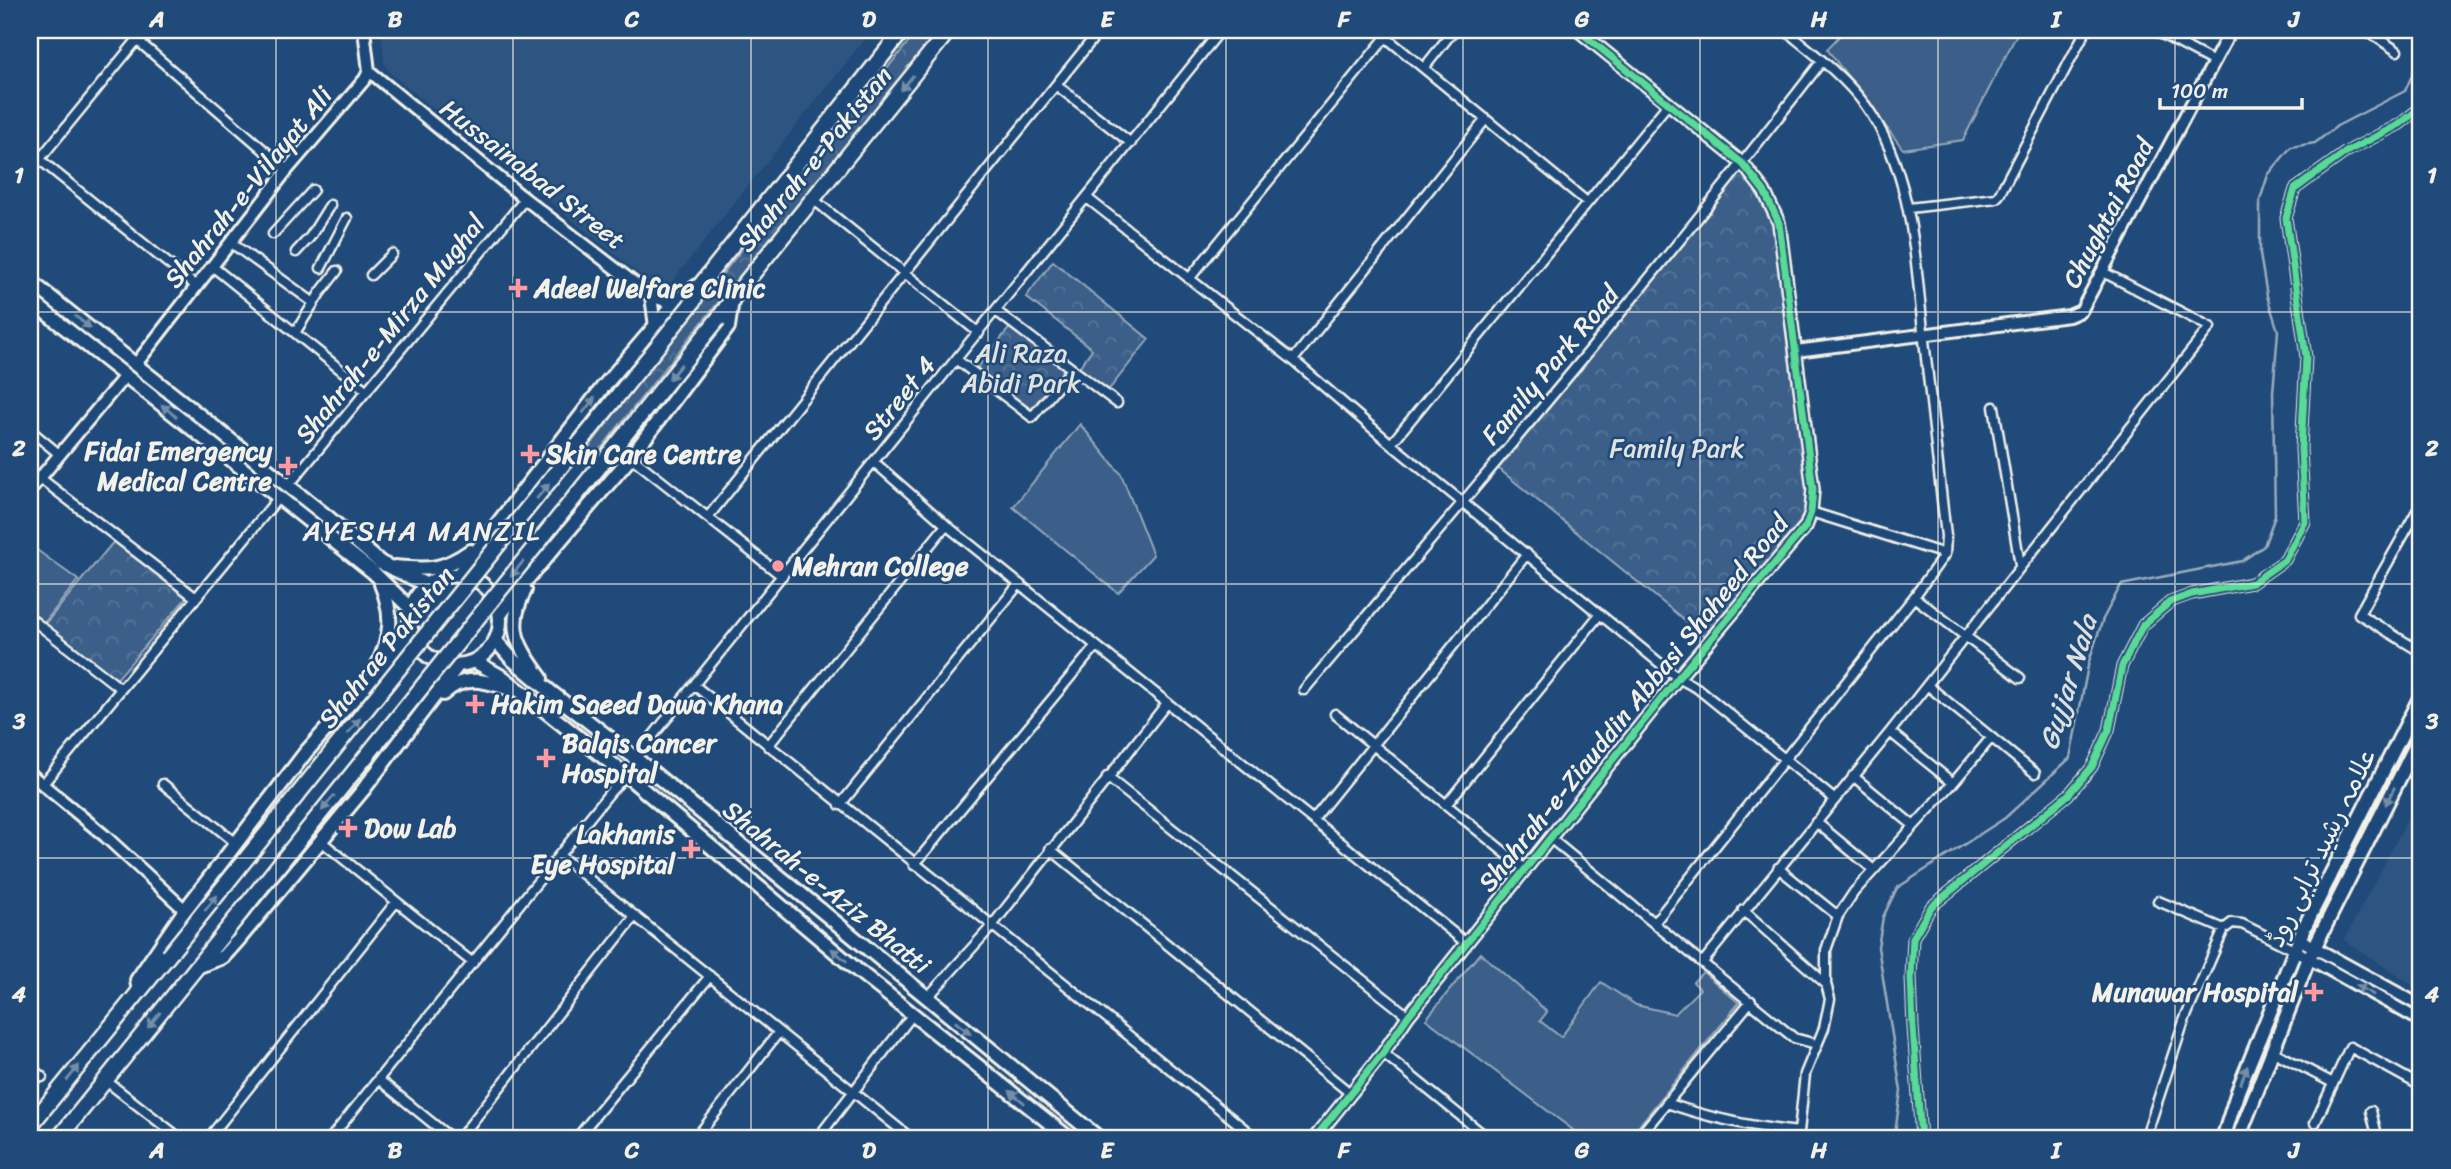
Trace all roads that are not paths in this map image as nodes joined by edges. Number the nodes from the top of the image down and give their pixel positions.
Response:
1 (136, 30) edge
2 (364, 30) edge
3 (903, 30) edge
4 (949, 30) edge
5 (1100, 30) edge
6 (1221, 30) edge
7 (1377, 30) edge
8 (1454, 30) edge
9 (1578, 30) edge
10 (1785, 30) edge
11 (2086, 30) edge
12 (2154, 30) edge
13 (2231, 30) edge
14 (2366, 30) edge
15 (1386, 37) junction
16 (137, 40) junction
17 (2397, 51) dead end
18 (1822, 61) junction
19 (2214, 62) junction
20 (1424, 68) junction
21 (369, 71) junction
22 (1056, 85) junction
23 (1668, 104) junction
24 (2421, 107) edge
25 (1486, 119) junction
26 (1131, 143) junction
27 (39, 159) junction
28 (1743, 164) junction
29 (288, 170) junction
30 (30, 171) edge
31 (313, 190) dead end
32 (1087, 198) junction
33 (525, 199) junction
34 (813, 199) junction
35 (1587, 202) junction
36 (330, 205) dead end
37 (1909, 208) junction
38 (346, 218) dead end
39 (273, 234) dead end
40 (230, 242) junction
41 (296, 252) dead end
42 (392, 254) dead end
43 (212, 266) junction
44 (321, 268) dead end
45 (337, 271) dead end
46 (2103, 272) junction
47 (906, 273) junction
48 (371, 275) dead end
49 (1189, 279) junction
50 (30, 281) edge
51 (702, 283) junction
52 (196, 286) junction
53 (651, 296) junction
54 (733, 298) junction
55 (30, 300) edge
56 (693, 302) joint
57 (314, 303) junction
58 (674, 304) junction
59 (996, 312) junction
60 (718, 319) joint
61 (656, 327) junction
62 (295, 333) junction
63 (979, 333) junction
64 (1923, 333) junction
65 (1796, 351) junction
66 (957, 360) junction
67 (1293, 360) junction
68 (136, 364) junction
69 (1072, 369) junction
70 (125, 376) junction
71 (367, 391) junction
72 (1117, 403) dead end
73 (1994, 407) dead end
74 (30, 430) edge
75 (1391, 444) junction
76 (59, 454) junction
77 (631, 457) junction
78 (874, 462) junction
79 (40, 478) junction
80 (288, 486) junction
81 (30, 490) edge
82 (279, 497) junction
83 (1463, 502) junction
84 (2421, 504) edge
85 (1811, 512) junction
86 (708, 517) junction
87 (578, 520) junction
88 (946, 525) junction
89 (481, 543) junction
90 (1527, 554) junction
91 (1945, 554) junction
92 (2020, 565) junction
93 (387, 567) junction
94 (457, 575) junction
95 (782, 576) junction
96 (378, 578) junction
97 (1019, 584) junction
98 (426, 585) junction
99 (1914, 597) junction
100 (196, 598) junction
101 (411, 609) junction
102 (1600, 614) junction
103 (500, 615) junction
104 (30, 618) edge
105 (411, 628) junction
106 (1965, 637) junction
107 (496, 641) junction
108 (1096, 646) junction
109 (2421, 652) edge
110 (474, 661) junction
111 (458, 665) junction
112 (373, 677) junction
113 (1678, 678) junction
114 (2020, 678) dead end
115 (694, 685) junction
116 (1927, 685) junction
117 (121, 690) junction
118 (1304, 690) dead end
119 (523, 693) junction
120 (552, 693) junction
121 (2421, 696) edge
122 (1167, 703) junction
123 (1335, 714) dead end
124 (415, 721) junction
125 (1890, 732) junction
126 (2421, 735) edge
127 (1991, 738) junction
128 (768, 746) junction
129 (1373, 746) junction
130 (635, 758) junction
131 (1785, 759) junction
132 (2035, 773) dead end
133 (30, 774) edge
134 (626, 775) junction
135 (1853, 776) junction
136 (1107, 777) junction
137 (1953, 783) junction
138 (43, 784) junction
139 (163, 784) dead end
140 (1834, 799) junction
141 (840, 804) junction
142 (1446, 805) junction
143 (1313, 820) junction
144 (1816, 822) junction
145 (1914, 827) junction
146 (1549, 838) junction
147 (321, 841) junction
148 (237, 844) junction
149 (1050, 849) junction
150 (559, 855) junction
151 (914, 864) junction
152 (1778, 868) junction
153 (1525, 869) junction
154 (1874, 870) junction
155 (2158, 901) dead end
156 (396, 902) junction
157 (1743, 910) junction
158 (185, 911) junction
159 (635, 916) junction
160 (1838, 916) junction
161 (1654, 923) junction
162 (991, 927) junction
163 (2224, 929) junction
164 (1466, 943) junction
165 (2297, 944) junction
166 (2312, 952) junction
167 (1703, 962) junction
168 (472, 963) junction
169 (196, 967) junction
170 (710, 976) junction
171 (1826, 984) junction
172 (139, 992) junction
173 (927, 998) junction
174 (1751, 1002) junction
175 (2421, 1006) edge
176 (913, 1014) junction
177 (1408, 1016) junction
178 (2421, 1021) edge
179 (779, 1032) junction
180 (1816, 1044) junction
181 (2272, 1051) junction
182 (1382, 1052) junction
183 (30, 1067) edge
184 (42, 1077) dead end
185 (378, 1079) junction
186 (105, 1080) junction
187 (2333, 1083) junction
188 (2421, 1086) edge
189 (854, 1093) junction
190 (1350, 1093) junction
191 (1667, 1103) junction
192 (2371, 1111) dead end
193 (2315, 1123) dead end
194 (30, 1126) edge
195 (58, 1139) edge
196 (181, 1139) edge
197 (208, 1139) edge
198 (330, 1139) edge
199 (452, 1139) edge
200 (459, 1139) edge
201 (576, 1139) edge
202 (695, 1139) edge
203 (817, 1139) edge
204 (912, 1139) edge
205 (1070, 1139) edge
206 (1100, 1139) edge
207 (1256, 1139) edge
208 (1314, 1139) edge
209 (1489, 1139) edge
210 (1637, 1139) edge
211 (1921, 1139) edge
212 (2145, 1139) edge
213 (2223, 1139) edge
214 (2238, 1139) edge
215 (2378, 1139) edge

1 - 16 street
2 - 21 street
3 - 51 highway, Shahrah-e-Pakistan
4 -> 34 highway, Shahrah-e-Pakistan
5 - 22 street
6 - 26 street, Street 4
7 - 15 street
8 - 20 street
9 - 23 street, Shahrah-e-Ziauddin Abbasi Shaheed Road
10 - 18 street
11 - 37 street
12 - 19 street
13 - 19 street, Chughtai Road
14 - 17 street
15 - 20 street
15 - 49 street
16 - 27 street
16 - 29 street
18 - 28 street, Family Park Road
18 - 37 street
19 - 46 street, Chughtai Road
20 - 25 street
21 - 29 street, Shahrah-e-Vilayat Ali
21 - 33 street, Hussainabad Street
22 - 26 street
22 - 47 street
23 - 28 street, Shahrah-e-Ziauddin Abbasi Shaheed Road
23 - 35 street
24 - 211 street
25 - 35 street
25 - 67 street
26 - 32 street, Street 4
27 - 30 street
27 - 52 street
28 - 65 street, Shahrah-e-Ziauddin Abbasi Shaheed Road
28 - 83 street, Family Park Road
29 - 40 street, Shahrah-e-Vilayat Ali
31 - 39 street
32 - 49 street
32 - 59 street, Street 4
33 - 53 street, Hussainabad Street
33 - 71 street, Shahrah-e-Mirza Mughal
34 - 47 street
34 - 54 highway, Shahrah-e-Pakistan
35 - 75 street
36 - 41 street
37 - 64 street
38 - 44 street
40 - 43 street, Shahrah-e-Vilayat Ali
40 - 57 street
42 - 48 street
43 - 52 street, Shahrah-e-Vilayat Ali
43 - 62 street
45 - 57 street
46 - 64 street, Chughtai Road
46 - 92 street
47 - 63 street
47 - 86 street
49 - 67 street
50 -> 68 main road
51 - 56 highway, Shahrah-e-Pakistan
51 - 58 main road
52 - 68 street, Shahrah-e-Vilayat Ali
53 - 58 street, Hussainabad Street
53 - 61 street
54 - 60 highway, Shahrah-e-Pakistan
54 - 77 main road
55 - 70 main road
172 -> 56 highway, Shahrae Pakistan, bridge
57 - 62 street
58 - 61 main road
59 - 63 street, Street 4
59 - 69 street
60 -> 169 highway, Shahrae Pakistan, bridge
89 -> 61 main road
62 - 71 street
63 - 66 street, Street 4
64 - 65 street, Chughtai Road
64 - 91 street
65 - 85 street, Shahrah-e-Ziauddin Abbasi Shaheed Road
66 - 69 street
66 - 78 street, Street 4
67 - 75 street
68 - 80 main road
69 - 72 street
70 - 76 street
82 -> 70 main road
71 - 80 street, Shahrah-e-Mirza Mughal
73 - 92 street
74 - 76 street
75 - 83 street
76 - 79 street
77 - 86 street
77 - 87 main road
78 - 88 street
78 - 95 street, Street 4
79 - 81 street
79 - 100 street
80 - 93 main road
82 - 96 main road
82 - 100 street
83 - 90 street
83 - 118 street, Family Park Road
84 - 109 street
85 - 91 street
85 - 113 street, Shahrah-e-Ziauddin Abbasi Shaheed Road
86 - 95 street
87 - 103 main road
87 - 120 main road
88 - 97 street
88 - 128 street
89 - 93 main road
89 - 94 main road
90 - 102 street
90 - 129 street
91 - 99 street
92 - 106 street
93 - 98 main road
94 - 98 main road
94 - 103 main road
95 - 115 street, Street 4
96 - 101 main road
96 - 112 main road
97 - 108 street
97 - 141 street
98 - 101 main road
99 - 106 street
99 - 131 street
100 - 117 street
101 - 105 main road
102 - 113 street
102 - 142 street
103 - 107 main road
104 - 117 street
105 - 111 main road
105 - 112 main road
106 - 114 street
106 - 116 street
107 - 110 main road
107 - 120 main road, Shahrah-e-Aziz Bhatti
108 - 122 street
108 - 151 street
110 - 111 main road
110 - 119 main road, Shahrah-e-Aziz Bhatti
111 - 124 main road
112 - 148 main road
113 - 131 street
113 - 146 street, Shahrah-e-Ziauddin Abbasi Shaheed Road
115 - 128 street
115 - 130 street, Street 4
116 - 125 street
116 - 127 street
117 - 138 street
119 - 124 main road
119 - 134 main road, Shahrah-e-Aziz Bhatti
120 - 130 main road, Shahrah-e-Aziz Bhatti
121 - 165 main road, علامہ رشید ترابی روڈ
122 - 136 street
122 - 143 street
123 - 129 street
124 - 147 main road
125 - 135 street
125 - 137 street
126 -> 166 main road, علامہ رشید ترابی روڈ
127 - 132 street
127 - 137 street
128 - 141 street
129 - 142 street
129 - 143 street
130 - 173 main road, Shahrah-e-Aziz Bhatti
131 - 140 street
131 - 161 street
133 - 138 street
134 - 150 street
176 -> 134 main road, Shahrah-e-Aziz Bhatti
135 - 140 street
135 - 145 street
136 - 149 street
136 - 177 street
137 - 145 street
138 - 158 street
139 - 148 street
140 - 144 street
141 - 151 street
142 - 153 street
143 - 164 street
144 - 152 street
144 - 154 street
145 - 154 street
146 - 153 street, Shahrah-e-Ziauddin Abbasi Shaheed Road
146 - 161 street
147 - 156 street
147 - 169 main road
148 - 158 main road
149 - 162 street
149 - 190 street
150 - 159 street
150 - 168 street
151 - 162 street
152 - 157 street
152 - 160 street
153 - 164 street, Shahrah-e-Ziauddin Abbasi Shaheed Road
154 - 160 street
155 - 163 street
156 - 168 street
156 - 197 street
157 - 167 street
157 - 171 street
158 - 172 main road
159 - 170 street
159 - 200 street
160 - 171 street
161 - 167 street
162 - 173 street
162 - 207 street
163 - 165 street
163 - 212 street
164 - 177 street, Shahrah-e-Ziauddin Abbasi Shaheed Road
165 - 166 street
213 -> 165 main road, علامہ رشید ترابی روڈ
166 - 175 street
178 -> 166 street
166 - 181 main road, علامہ رشید ترابی روڈ
167 - 174 street
168 - 185 street
169 -> 186 highway
170 - 179 street
170 - 201 street
171 - 180 street
194 -> 172 highway
173 -> 206 main road, Shahrah-e-Aziz Bhatti
174 - 180 street
174 - 191 street
176 - 189 street
205 -> 176 main road, Shahrah-e-Aziz Bhatti
177 - 182 street, Shahrah-e-Ziauddin Abbasi Shaheed Road
179 - 189 street
179 - 202 street
180 - 191 street
181 - 187 street
181 - 214 main road, علامہ رشید ترابی روڈ
182 - 190 street, Shahrah-e-Ziauddin Abbasi Shaheed Road
182 - 209 street
183 - 184 street
185 - 198 street
185 - 199 street
186 - 195 highway
186 - 196 street
187 - 188 street
187 - 193 street
189 - 203 street
189 - 204 street
190 - 208 street, Shahrah-e-Ziauddin Abbasi Shaheed Road
191 - 210 street
192 - 215 street

